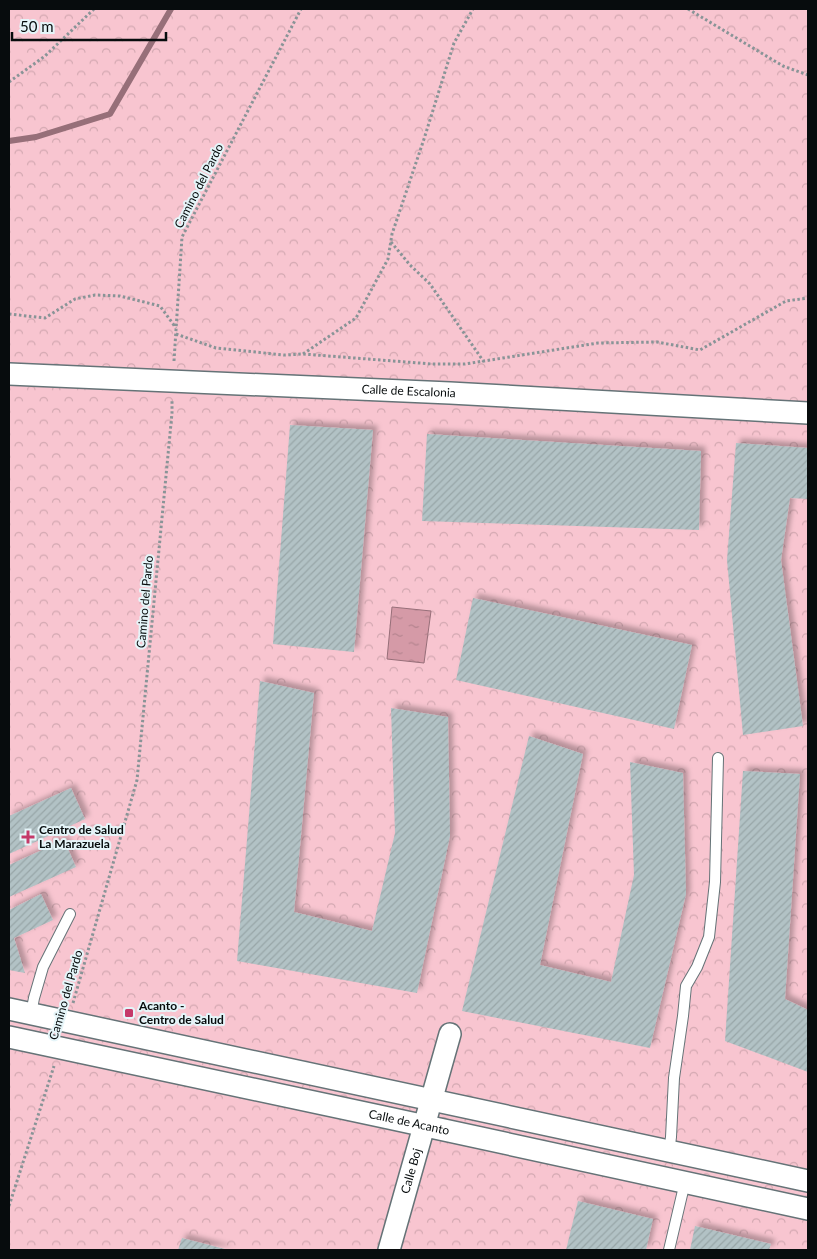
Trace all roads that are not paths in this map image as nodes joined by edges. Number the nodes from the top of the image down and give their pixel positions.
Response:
1 (9, 374) edge
2 (808, 413) edge
3 (718, 758) dead end
4 (70, 914) dead end
5 (9, 1009) edge
6 (31, 1014) junction
7 (450, 1034) dead end
8 (9, 1037) edge
9 (431, 1101) junction
10 (424, 1126) junction
11 (669, 1152) junction
12 (685, 1182) junction
13 (808, 1182) edge
14 (808, 1209) edge
15 (389, 1250) edge
16 (669, 1250) edge

1 - 2 street, Calle de Escalonia
3 - 11 lane
4 - 6 lane
5 - 6 street, Calle de Acanto
6 - 9 street, Calle de Acanto
7 - 9 street, Calle Boj
8 - 10 street, Calle de Acanto
9 - 10 street, Calle Boj
9 - 11 street, Calle de Acanto
10 - 12 street, Calle de Acanto
10 - 15 street, Calle Boj
11 - 13 street, Calle de Acanto
12 - 14 street, Calle de Acanto
12 - 16 lane

